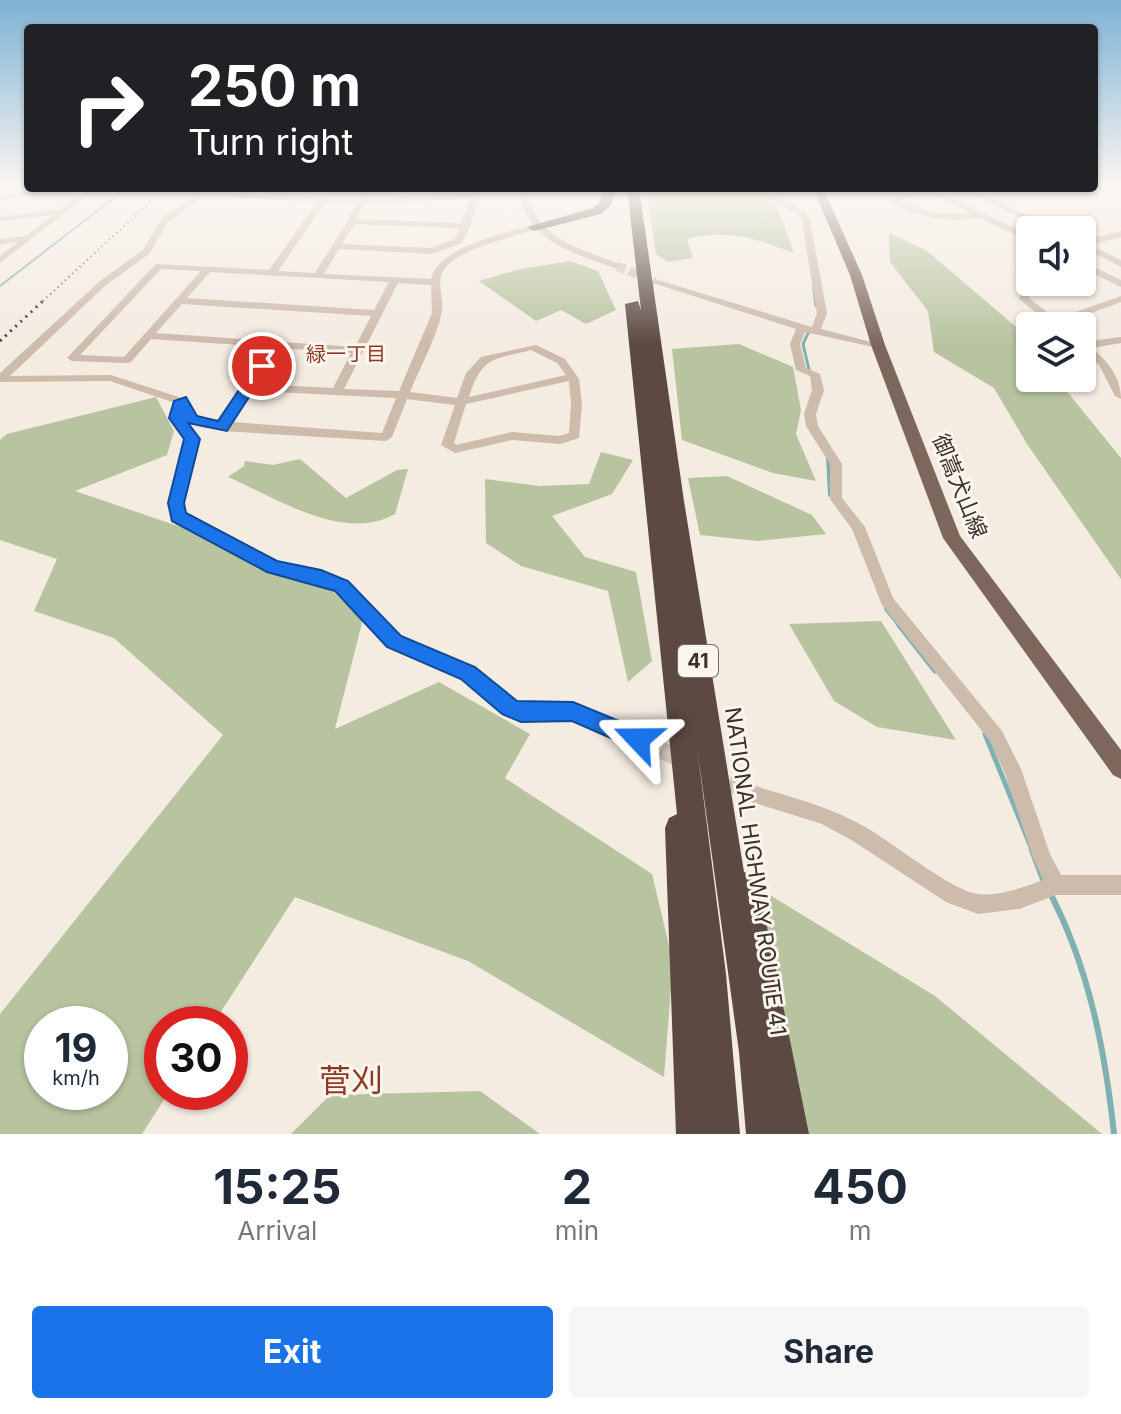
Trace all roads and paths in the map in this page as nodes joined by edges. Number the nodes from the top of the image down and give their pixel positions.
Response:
1 (24, 238) edge
2 (28, 238) edge
3 (154, 238) edge
4 (296, 238) edge
5 (342, 238) edge
6 (460, 238) edge
7 (505, 238) edge
8 (557, 238) edge
9 (626, 238) edge
10 (640, 238) edge
11 (809, 238) edge
12 (840, 238) edge
13 (0, 242) edge
14 (337, 246) junction
15 (1096, 251) edge
16 (0, 260) edge
17 (1119, 262) edge
18 (617, 266) tunnel mouth
19 (208, 269) junction
20 (1096, 269) edge
21 (1096, 271) edge
22 (272, 273) junction
23 (318, 276) junction
24 (395, 280) junction
25 (436, 282) junction
26 (655, 282) tunnel mouth
27 (1121, 284) edge
28 (1024, 296) edge
29 (1121, 299) edge
30 (181, 301) junction
31 (1041, 312) edge
32 (1088, 312) edge
33 (377, 313) junction
34 (871, 322) junction
35 (809, 330) junction
36 (829, 334) junction
37 (148, 336) junction
38 (1121, 340) edge
39 (1096, 343) edge
40 (276, 345) junction
41 (878, 345) junction
42 (358, 350) junction
43 (1096, 357) edge
44 (572, 377) junction
45 (0, 379) edge
46 (1118, 381) edge
47 (248, 387) junction
48 (337, 391) junction
49 (404, 395) junction
50 (1121, 396) edge
51 (181, 401) junction
52 (461, 402) junction
53 (222, 427) junction
54 (672, 653) junction
55 (638, 739) tunnel mouth
56 (1121, 768) edge
57 (717, 785) junction
58 (758, 796) tunnel mouth
59 (1121, 885) edge
60 (1050, 886) junction
61 (694, 1134) edge
62 (722, 1134) edge
63 (764, 1134) edge
64 (791, 1134) edge

1 - 13 street
2 - 16 street
3 - 45 street
4 - 22 street
5 - 14 street
6 - 14 street
7 - 25 street
8 - 18 street
9 - 54 highway, 41
10 - 57 highway, NATIONAL HIGHWAY ROUTE 41 / 41
11 - 35 street
12 - 34 main road, 御嵩犬山線
14 - 23 street
15 - 17 street
17 - 20 street
19 - 22 street
19 - 30 street
19 - 37 street
21 - 27 street
22 - 23 street
23 - 24 street
24 - 25 street
24 - 33 street
25 - 49 street
26 - 35 street
28 - 31 street
29 - 32 street
30 - 33 street
30 - 37 street
33 - 42 street
34 - 36 street
34 - 41 main road, 御嵩犬山線
35 - 36 street
35 - 60 street
36 - 41 street
37 - 40 street
38 - 39 street
40 - 42 street
40 - 47 street
41 - 56 main road, 御嵩犬山線
42 - 48 street
43 - 46 street
44 - 52 street
44 - 52 street
44 - 52 street
45 - 51 street
46 - 50 street
47 - 48 street
47 - 53 street
48 - 49 street
49 - 52 street
49 - 53 street
51 - 53 street
51 - 55 street
54 - 61 highway
54 - 62 highway, 41
57 - 63 highway, NATIONAL HIGHWAY ROUTE 41 / 41
57 - 64 highway
58 - 60 street
59 - 60 street

